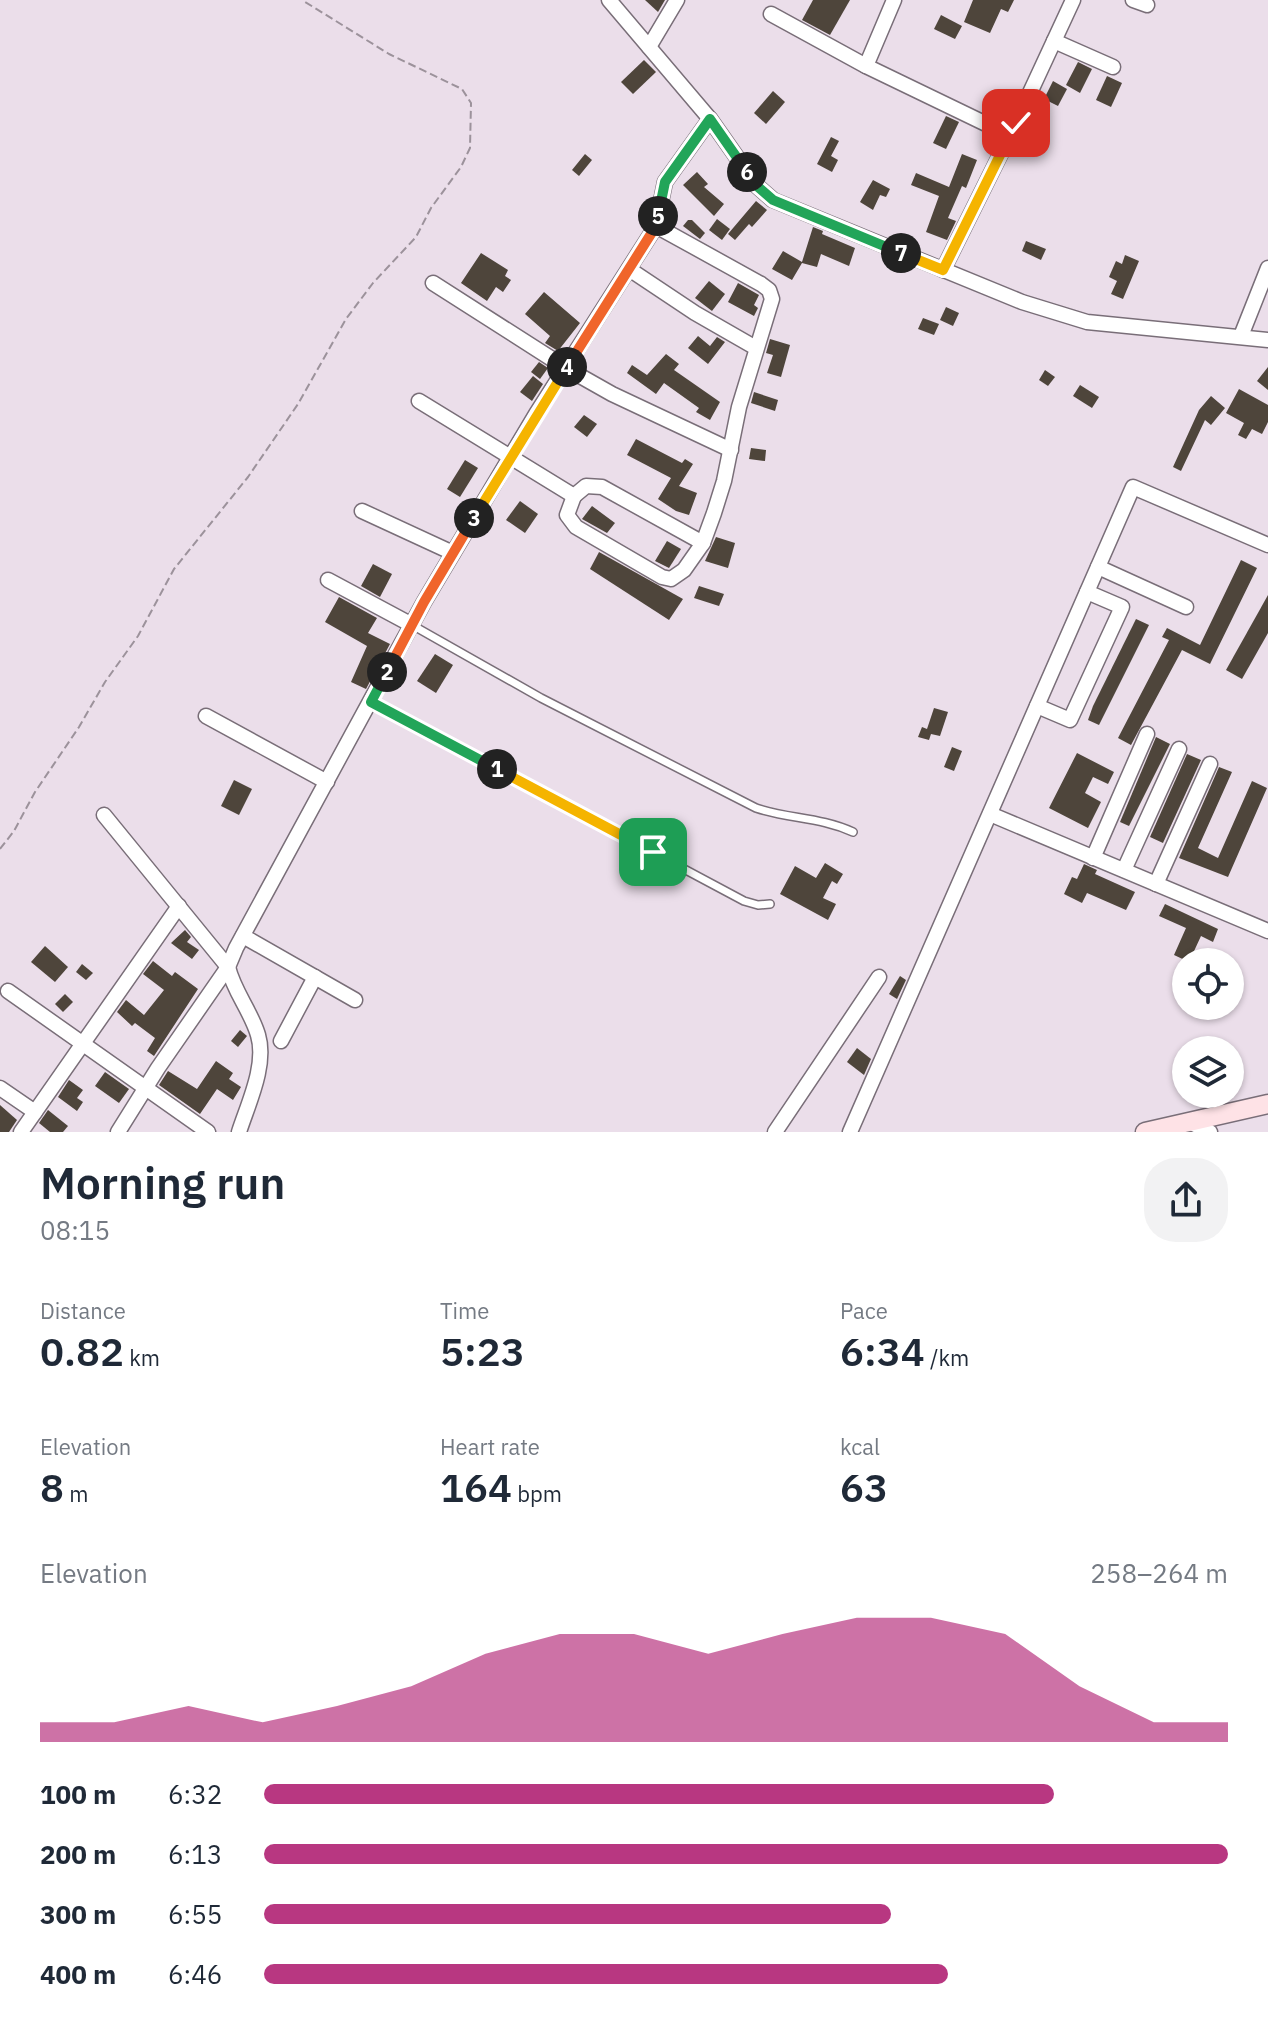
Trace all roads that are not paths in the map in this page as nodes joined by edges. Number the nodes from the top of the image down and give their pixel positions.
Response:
1 (609, 0) edge
2 (677, 0) edge
3 (894, 0) edge
4 (1073, 0) edge
5 (771, 14) dead end
6 (1054, 41) junction
7 (649, 47) junction
8 (866, 66) junction
9 (1113, 67) dead end
10 (710, 119) junction
11 (1009, 135) junction
12 (656, 226) junction
13 (1268, 268) edge
14 (629, 269) junction
15 (943, 270) junction
16 (433, 283) dead end
17 (1241, 336) junction
18 (1268, 340) edge
19 (756, 348) junction
20 (566, 368) junction
21 (419, 401) dead end
22 (731, 450) junction
23 (509, 458) junction
24 (574, 496) junction
25 (362, 511) dead end
26 (703, 543) junction
27 (1268, 545) edge
28 (453, 553) junction
29 (1098, 567) junction
30 (328, 580) dead end
31 (1087, 592) junction
32 (1186, 607) dead end
33 (412, 625) junction
34 (371, 702) junction
35 (1037, 706) junction
36 (206, 716) dead end
37 (1147, 734) dead end
38 (1179, 749) dead end
39 (1210, 764) dead end
40 (327, 782) junction
41 (990, 814) junction
42 (104, 815) dead end
43 (853, 832) dead end
44 (1093, 858) junction
45 (1124, 870) junction
46 (1156, 884) junction
47 (770, 904) dead end
48 (179, 906) junction
49 (1268, 931) edge
50 (243, 936) junction
51 (228, 967) junction
52 (315, 977) junction
53 (879, 977) dead end
54 (8, 991) dead end
55 (355, 1000) dead end
56 (281, 1041) dead end
57 (85, 1043) junction
58 (0, 1088) edge
59 (146, 1089) junction
60 (1268, 1104) edge
61 (35, 1112) junction
62 (1189, 1122) junction
63 (21, 1132) edge
64 (118, 1132) edge
65 (208, 1132) edge
66 (239, 1132) edge
67 (775, 1132) edge
68 (850, 1132) edge
69 (1145, 1132) edge
70 (1210, 1132) edge

1 - 7 street
2 - 7 street
3 - 8 street
4 - 6 street
5 - 8 street
6 - 9 street
6 - 11 street
7 - 10 street
8 - 11 street
10 - 12 street
10 - 15 street
11 - 15 street
12 - 14 street
12 - 19 street
13 - 17 street
14 - 19 street
14 - 20 street
15 - 17 street
16 - 20 street
17 - 18 street
19 - 22 street
20 - 22 street
20 - 23 street
21 - 23 street
22 - 26 street
23 - 24 street
23 - 28 street
24 - 26 street
24 - 26 street
25 - 28 street
27 - 29 street
28 - 33 street
29 - 31 street
29 - 32 street
30 - 33 street
31 - 35 street
31 - 35 street
33 - 34 street
33 - 43 lane
34 - 40 street
34 - 47 lane
35 - 41 street
36 - 40 street
37 - 44 street
38 - 45 street
39 - 46 street
40 - 50 street
41 - 44 street
41 - 68 street
42 - 48 street
44 - 45 street
45 - 46 street
46 - 49 street
48 - 51 street
48 - 57 street
50 - 51 street
50 - 52 street
51 - 59 street
51 - 66 street
52 - 55 street
52 - 56 street
53 - 67 street
54 - 57 street
57 - 59 street
57 - 61 street
58 - 61 street
59 - 64 street
59 - 65 street
60 - 62 main road
61 - 63 street
62 - 69 main road
62 - 70 street

